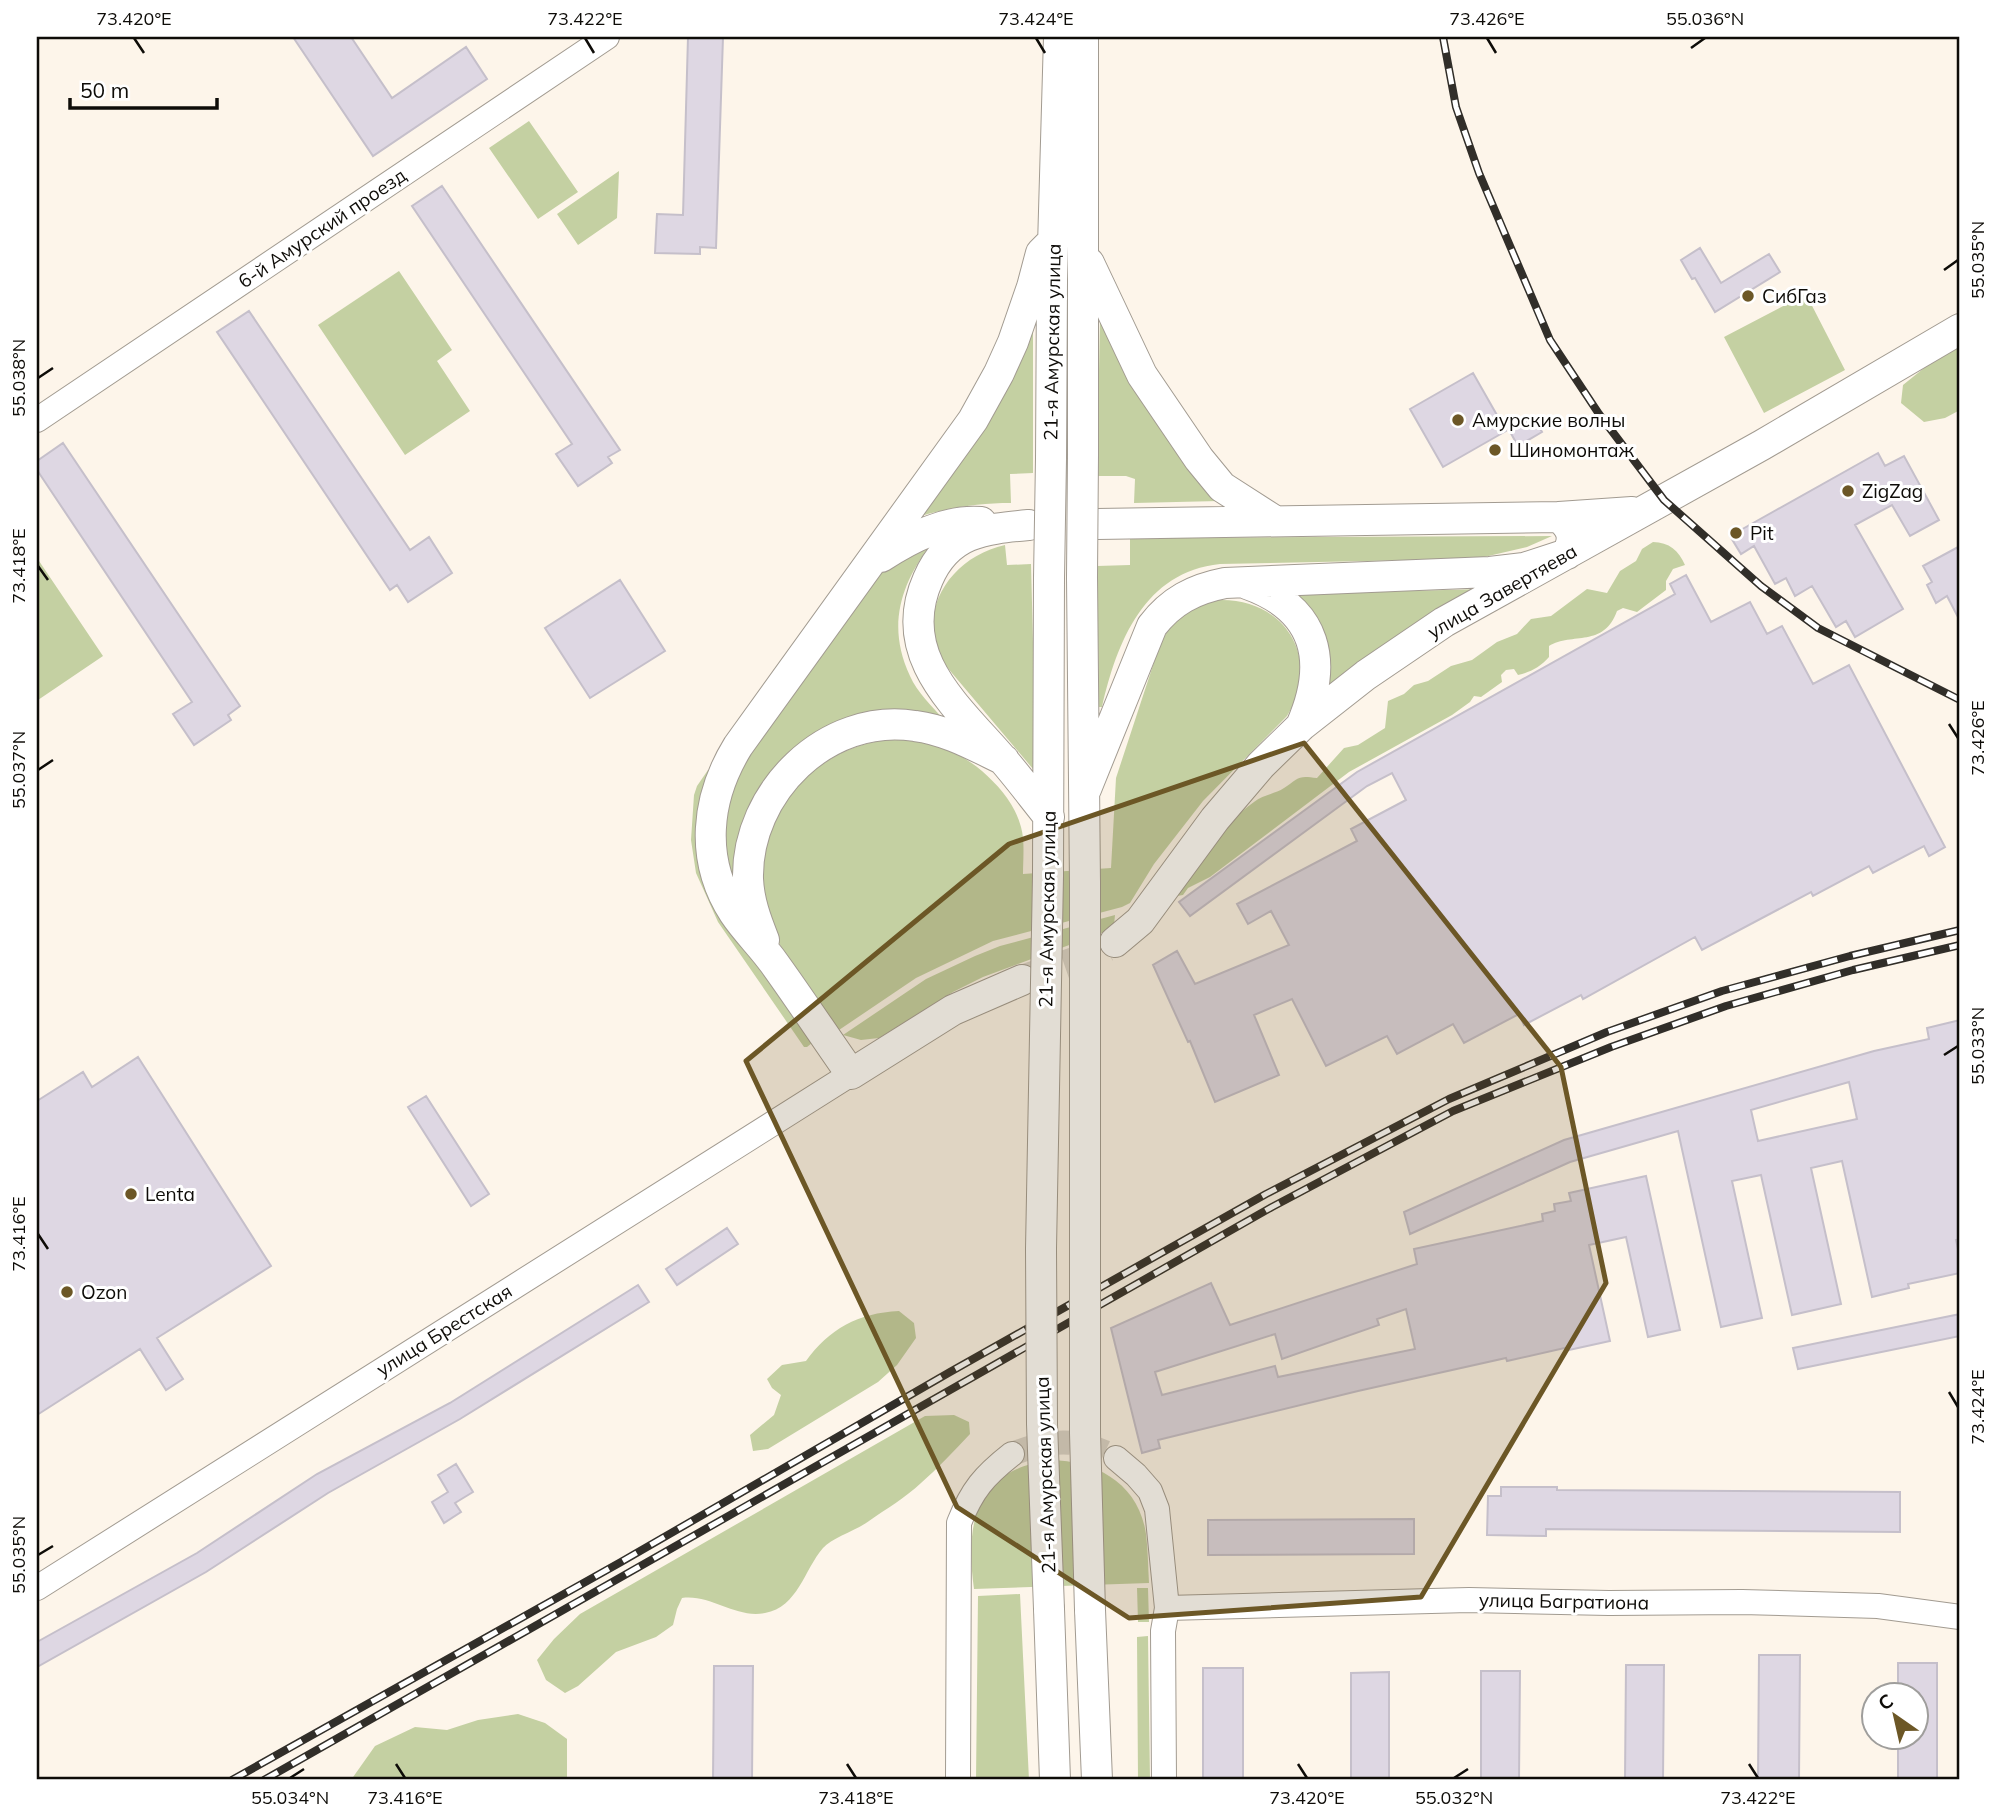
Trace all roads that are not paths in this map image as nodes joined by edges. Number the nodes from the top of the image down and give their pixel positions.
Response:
1 (607, 37) edge
2 (1059, 37) edge
3 (1083, 37) edge
4 (1053, 241) junction
5 (1083, 249) junction
6 (1960, 329) edge
7 (37, 420) edge
8 (1642, 512) junction
9 (1559, 517) junction
10 (1279, 523) junction
11 (1097, 524) dead end
12 (1567, 554) junction
13 (867, 567) junction
14 (1243, 583) junction
15 (1301, 726) junction
16 (1003, 760) junction
17 (1086, 789) junction
18 (1049, 817) junction
19 (1115, 942) tunnel mouth
20 (772, 960) junction
21 (1022, 980) tunnel mouth
22 (851, 1074) junction
23 (1012, 1454) tunnel mouth
24 (1116, 1458) tunnel mouth
25 (37, 1588) edge
26 (1167, 1608) junction
27 (1960, 1617) edge
28 (958, 1780) edge
29 (1055, 1780) edge
30 (1097, 1780) edge
31 (1164, 1780) edge

1 - 7 street, 6-й Амурский проезд
2 - 4 main road, 21-я Амурская улица
3 - 5 main road, 21-я Амурская улица
4 - 13 main road
4 - 18 main road, 21-я Амурская улица, bridge
5 - 10 main road
5 - 17 main road, 21-я Амурская улица, bridge
6 - 8 main road, улица Завертяева
8 - 9 main road
8 - 12 main road, улица Завертяева
9 - 10 main road
9 - 12 main road
10 - 11 main road
12 - 14 main road
12 - 15 main road, улица Завертяева
13 - 16 main road
13 - 20 main road
14 - 15 main road
14 - 17 main road
15 - 19 main road, улица Завертяева
16 - 18 main road
16 - 20 main road
17 - 30 main road, 21-я Амурская улица, bridge
18 - 29 main road, 21-я Амурская улица, bridge
20 - 22 main road
21 - 22 main road
22 - 25 street, улица Брестская
23 - 28 street
24 - 26 street
26 - 27 street, улица Багратиона
26 - 31 street

